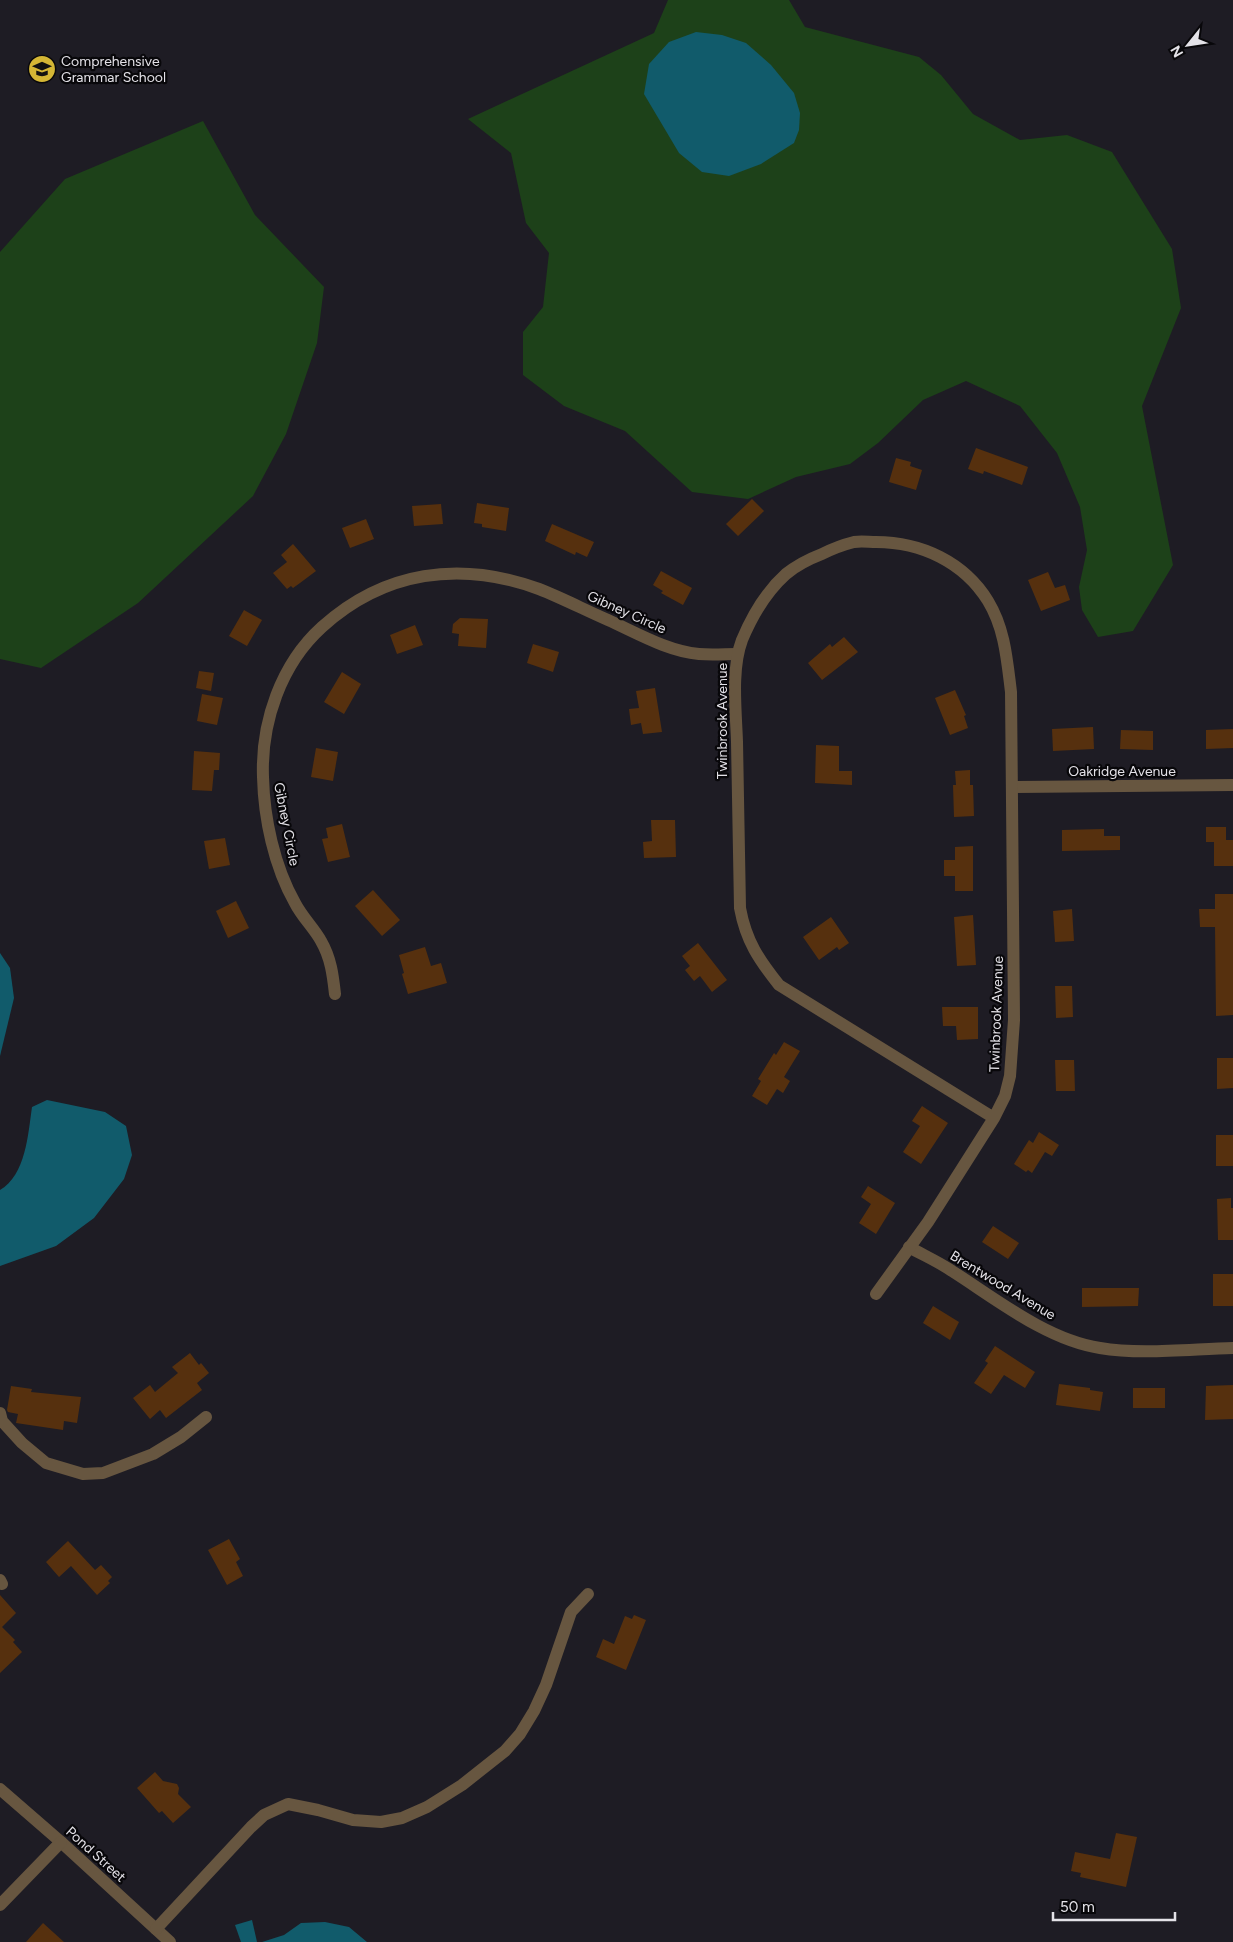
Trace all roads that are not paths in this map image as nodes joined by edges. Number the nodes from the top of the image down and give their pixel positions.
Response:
1 (738, 654) junction
2 (1233, 786) edge
3 (1012, 787) junction
4 (335, 994) dead end
5 (994, 1118) junction
6 (909, 1247) junction
7 (876, 1294) dead end
8 (1233, 1348) edge
9 (0, 1413) edge
10 (206, 1417) dead end
11 (588, 1594) dead end
12 (0, 1789) edge
13 (61, 1842) junction
14 (0, 1905) edge
15 (156, 1929) junction
16 (170, 1942) edge

1 - 3 street, Twinbrook Avenue
1 - 4 street, Gibney Circle
1 - 5 street, Twinbrook Avenue
2 - 3 street, Oakridge Avenue
3 - 5 street, Twinbrook Avenue
5 - 6 street, Twinbrook Avenue
6 - 7 street, Twinbrook Avenue
6 - 8 street, Brentwood Avenue
9 - 10 street
11 - 15 street
12 - 13 street, Pond Street
13 - 14 street
13 - 15 street, Pond Street
15 - 16 street, Pond Street

